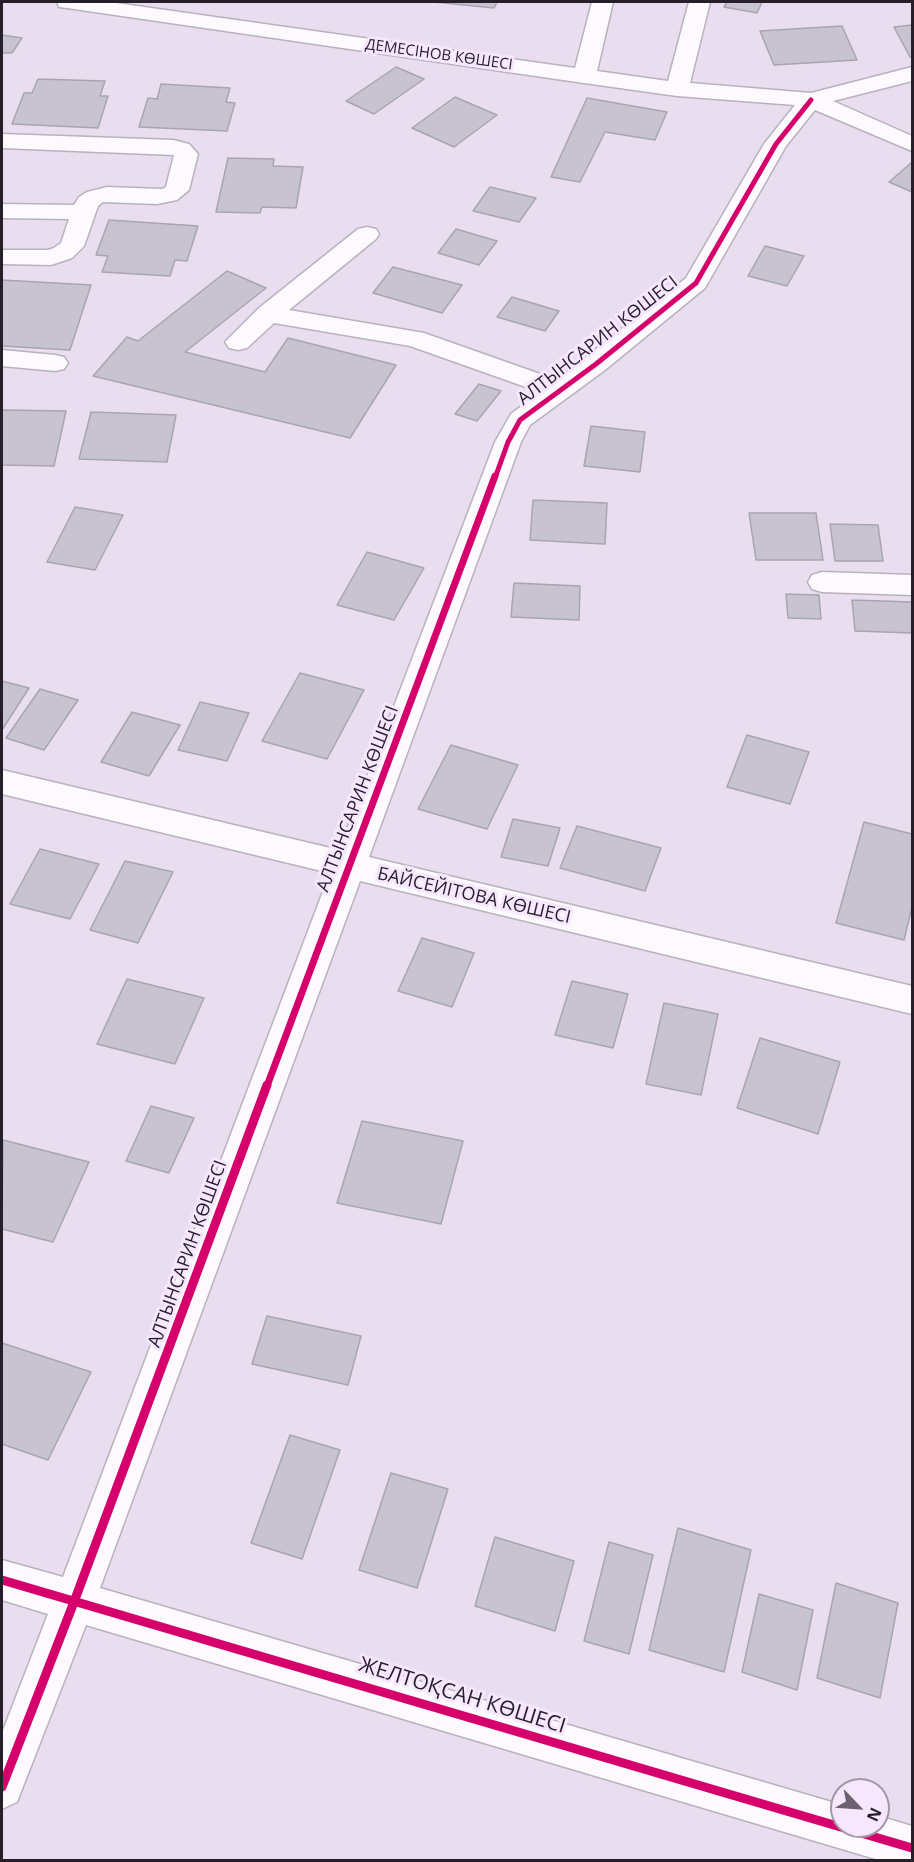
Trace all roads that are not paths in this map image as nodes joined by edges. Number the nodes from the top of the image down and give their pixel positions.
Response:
1 (67, 2) edge
2 (603, 2) edge
3 (700, 2) edge
4 (912, 74) edge
5 (584, 76) junction
6 (677, 89) junction
7 (811, 100) junction
8 (2, 141) edge
9 (912, 144) edge
10 (2, 211) edge
11 (83, 212) junction
12 (367, 234) dead end
13 (2, 257) edge
14 (268, 314) junction
15 (238, 342) dead end
16 (2, 358) edge
17 (55, 363) dead end
18 (560, 390) junction
19 (822, 582) dead end
20 (912, 585) edge
21 (2, 782) edge
22 (348, 866) junction
23 (912, 1000) edge
24 (2, 1580) edge
25 (74, 1602) junction
26 (2, 1787) edge
27 (912, 1848) edge

1 - 5 street, ДЕМЕСІНОВ КӨШЕСІ
2 - 5 street
3 - 6 street
4 - 7 street
5 - 6 street, ДЕМЕСІНОВ КӨШЕСІ
6 - 7 street, ДЕМЕСІНОВ КӨШЕСІ
7 - 9 street
7 - 18 street, АЛТЫНСАРИН КӨШЕСІ
8 - 11 street
10 - 11 street
11 - 13 street
12 - 14 street
14 - 15 street
14 - 18 street
16 - 17 street
18 - 22 street, АЛТЫНСАРИН КӨШЕСІ
19 - 20 street
21 - 22 street, БАЙСЕЙІТОВА КӨШЕСІ
22 - 23 street, БАЙСЕЙІТОВА КӨШЕСІ
22 - 25 street, АЛТЫНСАРИН КӨШЕСІ
24 - 25 street, ЖЕЛТОҚСАН КӨШЕСІ
25 - 26 street, АЛТЫНСАРИН КӨШЕСІ
25 - 27 street, ЖЕЛТОҚСАН КӨШЕСІ

